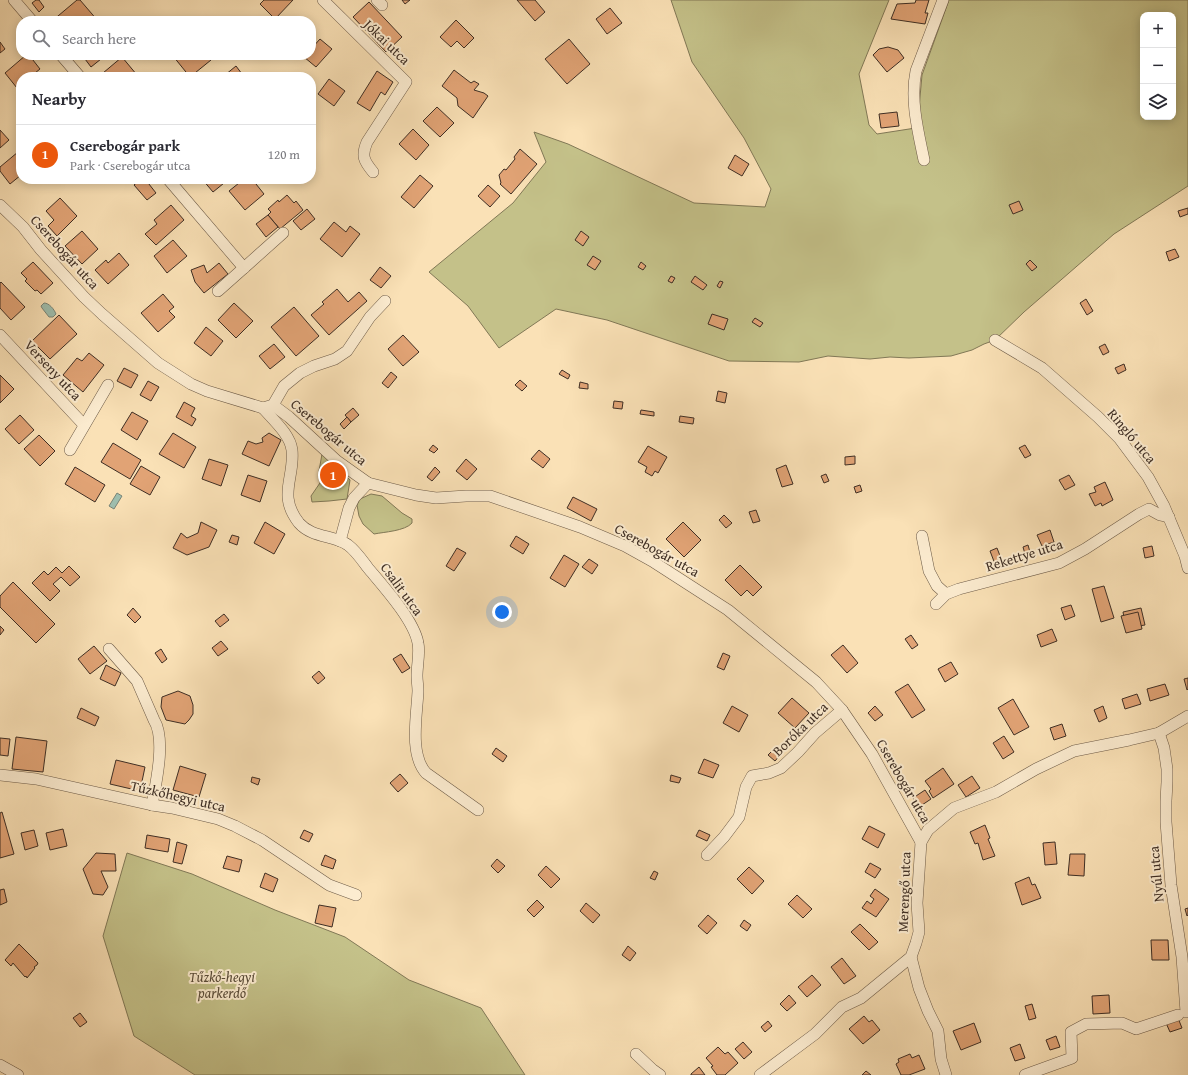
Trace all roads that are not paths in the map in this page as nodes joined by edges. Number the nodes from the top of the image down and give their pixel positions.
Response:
1 (14, 0) edge
2 (323, 0) edge
3 (943, 0) edge
4 (28, 16) edge
5 (65, 60) edge
6 (76, 72) edge
7 (924, 160) dead end
8 (373, 172) dead end
9 (172, 184) edge
10 (0, 205) edge
11 (283, 234) dead end
12 (244, 268) junction
13 (218, 291) dead end
14 (385, 301) dead end
15 (0, 335) edge
16 (995, 340) dead end
17 (108, 386) dead end
18 (268, 407) junction
19 (84, 425) junction
20 (70, 450) dead end
21 (368, 483) junction
22 (1169, 517) junction
23 (922, 536) dead end
24 (340, 541) junction
25 (1188, 568) edge
26 (946, 594) junction
27 (936, 604) dead end
28 (109, 649) dead end
29 (842, 710) junction
30 (1188, 716) edge
31 (1159, 733) junction
32 (0, 775) edge
33 (152, 805) junction
34 (478, 810) dead end
35 (921, 842) junction
36 (707, 855) dead end
37 (356, 895) dead end
38 (911, 957) junction
39 (1185, 957) edge
40 (636, 1054) dead end
41 (0, 1065) edge
42 (18, 1075) edge
43 (660, 1075) edge
44 (760, 1075) edge
45 (946, 1075) edge
46 (1026, 1075) edge

1 - 4 street
2 - 8 street, Jókai utca
3 - 7 street
5 - 6 street
9 - 12 street
10 - 18 street, Cserebogár utca
11 - 12 street
12 - 13 street
14 - 18 street, Cserebogár utca
15 - 19 street, Verseny utca
16 - 22 street, Ringló utca
17 - 19 street, Verseny utca
18 - 21 street, Cserebogár utca
18 - 24 street, Csalit utca
19 - 20 street, Verseny utca
21 - 24 street
21 - 29 street, Cserebogár utca
22 - 25 street, Ringló utca
22 - 26 street, Rekettye utca
23 - 26 street
24 - 34 street, Csalit utca
26 - 27 street, Rekettye utca
28 - 33 street
29 - 35 street, Cserebogár utca
29 - 36 street, Boróka utca
30 - 31 street, Merengő utca
31 - 35 street, Merengő utca
31 - 39 street, Nyúl utca
32 - 33 street, Tűzkőhegyi utca
33 - 37 street, Tűzkőhegyi utca
35 - 38 street, Merengő utca
38 - 44 street
38 - 45 street
39 - 46 street, Nyúl utca
40 - 43 street
41 - 42 street

